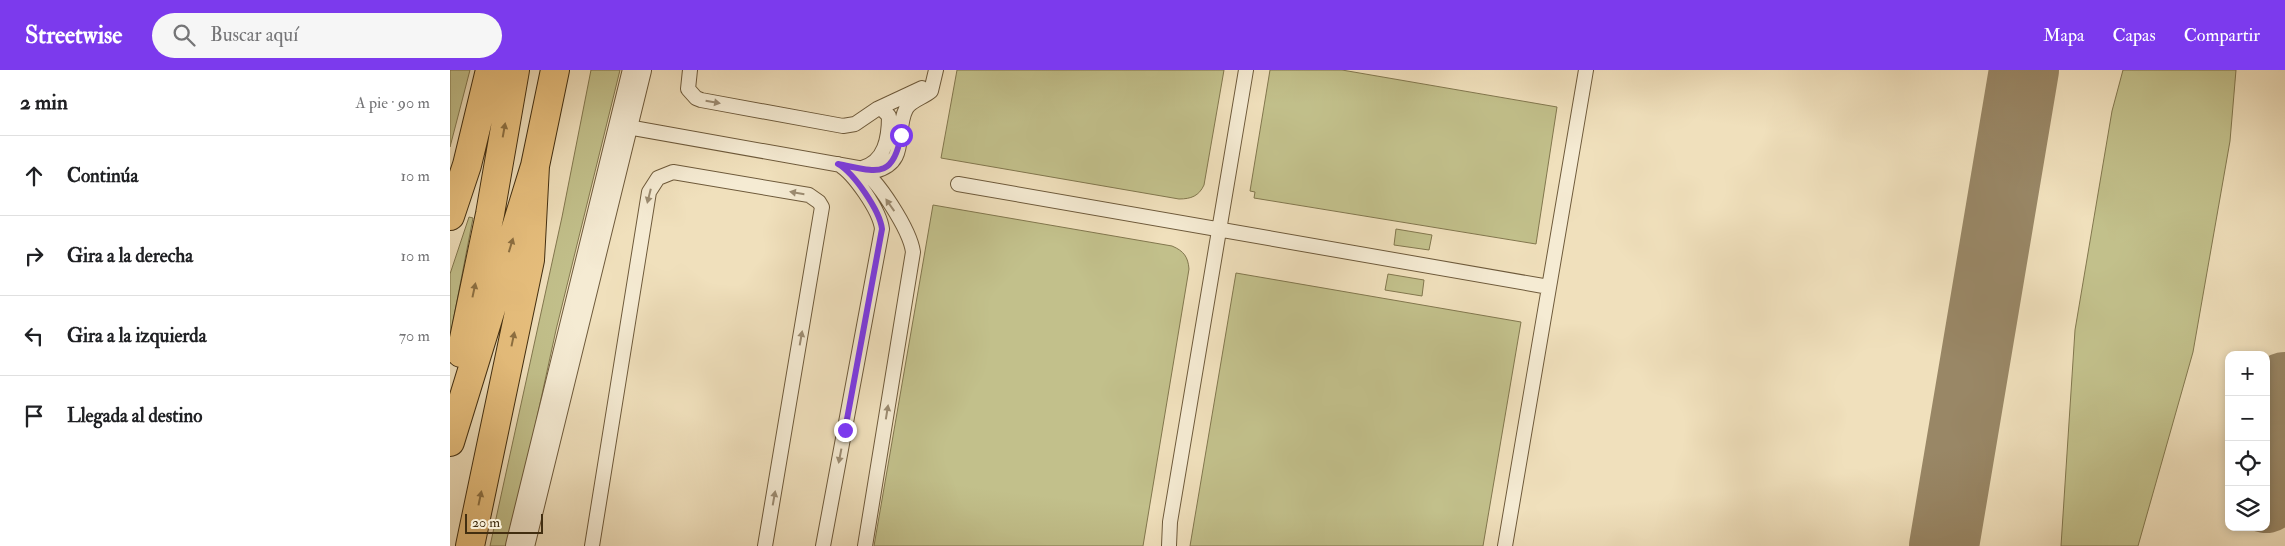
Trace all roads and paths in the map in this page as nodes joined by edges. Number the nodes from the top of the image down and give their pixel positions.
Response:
1 (490, 70) edge
2 (515, 70) edge
3 (555, 70) edge
4 (637, 70) edge
5 (690, 70) edge
6 (936, 70) edge
7 (1246, 70) edge
8 (1586, 70) edge
9 (877, 109) junction
10 (622, 126) junction
11 (838, 164) junction
12 (535, 166) junction
13 (865, 169) junction
14 (958, 184) dead end
15 (450, 216) edge
16 (1219, 230) junction
17 (909, 233) junction
18 (881, 237) junction
19 (1549, 287) junction
20 (450, 406) edge
21 (450, 442) edge
22 (470, 546) edge
23 (520, 546) edge
24 (592, 546) edge
25 (765, 546) edge
26 (823, 546) edge
27 (865, 546) edge
28 (1169, 546) edge
29 (1505, 546) edge

1 - 15 highway
20 -> 2 highway
3 - 12 highway
4 - 10 street
5 -> 9 lane
6 - 9 lane
6 - 13 lane
7 - 16 lane
8 - 19 lane
9 - 13 lane
10 - 11 lane
10 - 23 street
11 - 13 lane
11 - 18 lane
21 -> 12 highway
22 -> 12 highway
17 -> 13 lane
14 - 16 lane
16 - 19 lane
16 - 28 lane
17 - 18 lane
27 -> 17 lane
18 -> 26 lane
19 - 29 lane
25 -> 24 lane

